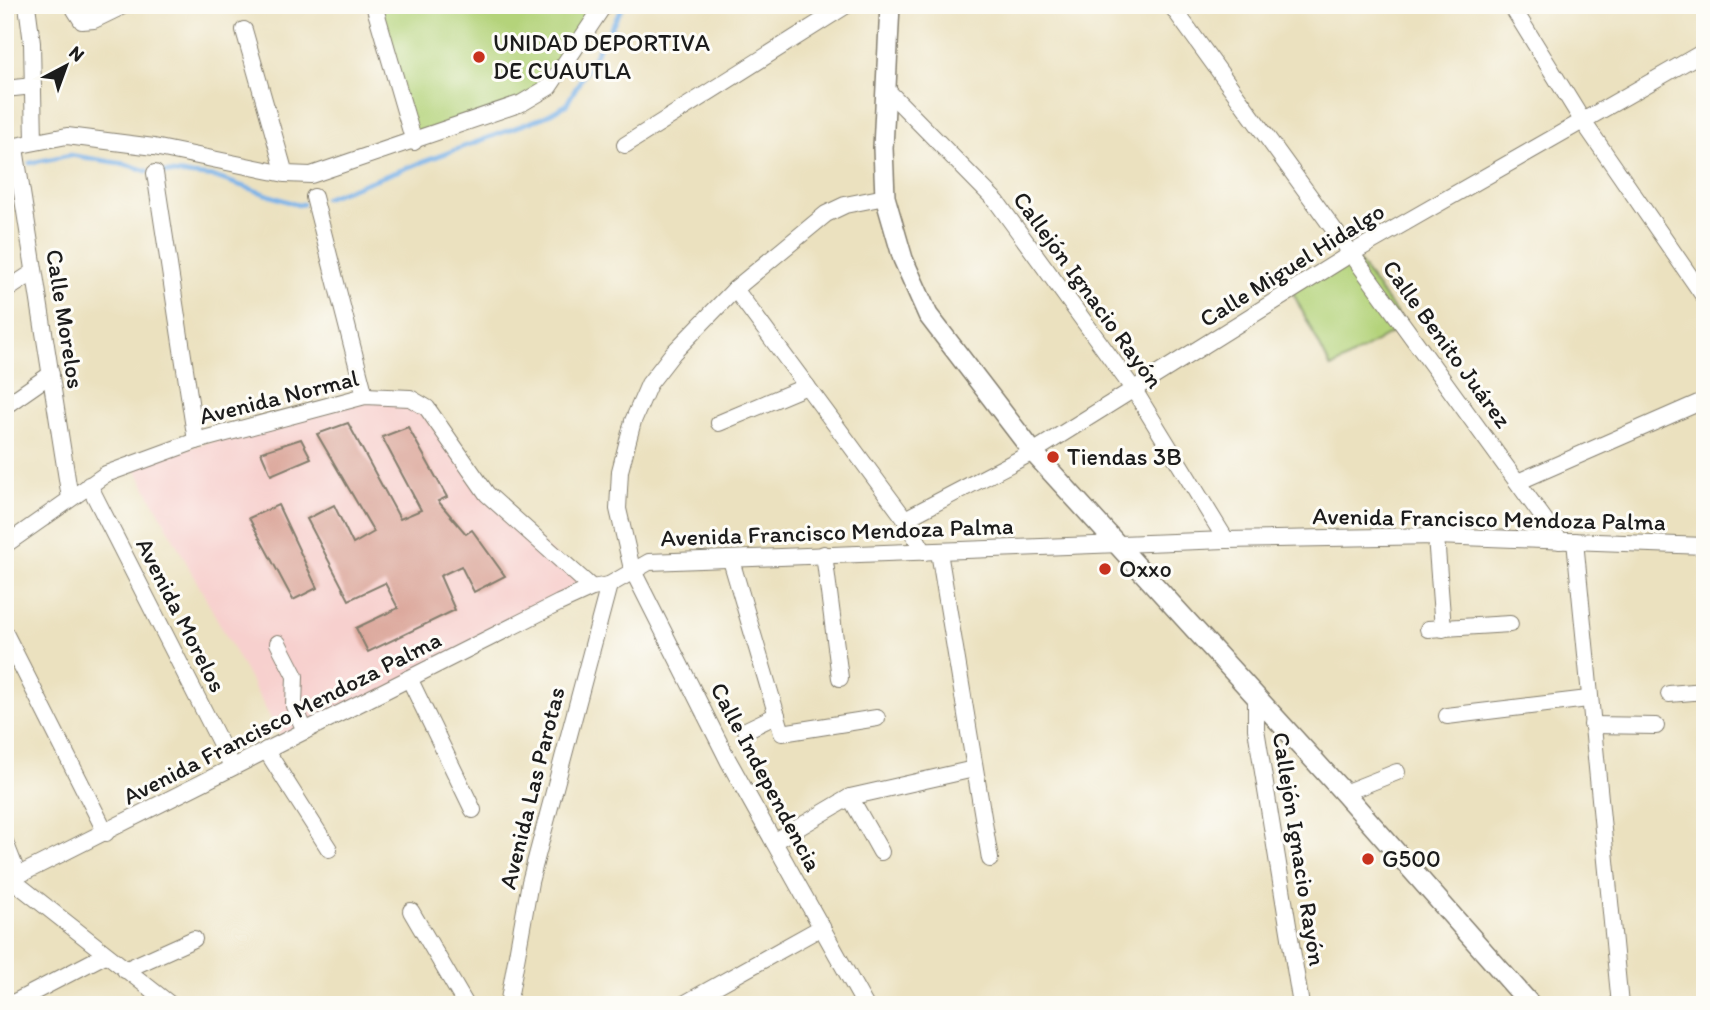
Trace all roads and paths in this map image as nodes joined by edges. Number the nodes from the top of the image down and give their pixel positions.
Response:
1 (27, 5) edge
2 (72, 5) edge
3 (125, 5) edge
4 (374, 5) edge
5 (604, 5) edge
6 (848, 5) edge
7 (890, 5) edge
8 (1171, 5) edge
9 (1511, 5) edge
10 (244, 30) dead end
11 (1705, 51) edge
12 (33, 86) junction
13 (5, 89) edge
14 (886, 89) junction
15 (1581, 120) junction
16 (34, 142) junction
17 (414, 142) junction
18 (625, 145) dead end
19 (15, 158) edge
20 (155, 173) dead end
21 (285, 174) junction
22 (5, 186) edge
23 (314, 197) dead end
24 (885, 197) junction
25 (1352, 253) junction
26 (34, 272) junction
27 (735, 289) junction
28 (5, 291) edge
29 (1705, 298) edge
30 (51, 374) junction
31 (807, 386) junction
32 (1134, 390) junction
33 (365, 396) junction
34 (1705, 400) edge
35 (5, 406) edge
36 (719, 423) dead end
37 (196, 441) junction
38 (1033, 452) junction
39 (1520, 481) junction
40 (89, 485) junction
41 (70, 498) junction
42 (905, 519) junction
43 (1436, 536) junction
44 (1226, 540) junction
45 (1568, 541) junction
46 (5, 545) edge
47 (1119, 545) junction
48 (1705, 546) edge
49 (932, 552) junction
50 (824, 554) junction
51 (731, 560) junction
52 (632, 569) junction
53 (609, 585) junction
54 (592, 588) junction
55 (1510, 624) dead end
56 (5, 633) edge
57 (278, 643) dead end
58 (410, 678) junction
59 (840, 678) dead end
60 (1705, 691) edge
61 (1669, 694) dead end
62 (1588, 699) junction
63 (1256, 700) junction
64 (776, 715) junction
65 (1447, 716) dead end
66 (877, 718) dead end
67 (1592, 725) junction
68 (1656, 726) dead end
69 (746, 730) dead end
70 (305, 731) junction
71 (266, 750) junction
72 (232, 766) junction
73 (974, 769) junction
74 (1397, 772) dead end
75 (1344, 793) junction
76 (850, 797) junction
77 (473, 810) dead end
78 (106, 833) junction
79 (5, 842) edge
80 (774, 842) junction
81 (329, 849) dead end
82 (881, 852) dead end
83 (990, 859) dead end
84 (11, 879) edge
85 (411, 911) dead end
86 (822, 927) junction
87 (194, 939) dead end
88 (105, 955) junction
89 (125, 970) junction
90 (9, 1005) edge
91 (171, 1005) edge
92 (466, 1005) edge
93 (508, 1005) edge
94 (682, 1005) edge
95 (865, 1005) edge
96 (1301, 1005) edge
97 (1531, 1005) edge
98 (1620, 1005) edge

1 - 12 street
2 - 3 street
4 - 17 street
5 - 17 street
6 - 18 street
7 - 14 main road
8 - 25 street, Calle Benito Juárez
9 - 15 street
10 - 21 street
11 - 15 street, Calle Miguel Hidalgo
12 - 13 street
12 - 16 street
14 - 24 main road
14 - 32 street, Callejón Ignacio Rayón
15 - 25 street, Calle Miguel Hidalgo
15 - 29 street
16 - 19 street
16 - 21 street
17 - 21 street
19 - 22 street
19 - 26 street, Calle Morelos
20 - 37 street
23 - 33 street
24 - 27 street, Calle Independencia
24 - 38 main road
25 - 32 street, Calle Miguel Hidalgo
25 - 39 street, Calle Benito Juárez
26 - 28 street
26 - 30 street, Calle Morelos
27 - 31 street
27 - 52 street, Calle Independencia
30 - 35 street
30 - 41 street, Calle Morelos
31 - 36 street
31 - 42 street
32 - 38 street, Calle Miguel Hidalgo
32 - 44 street, Callejón Ignacio Rayón
33 - 37 street, Avenida Normal
33 - 54 street, Avenida Normal
34 - 39 street
37 - 40 street, Avenida Normal
38 - 42 street, Calle Miguel Hidalgo
38 - 47 main road
39 - 45 street, Calle Benito Juárez
40 - 41 street, Avenida Normal
40 - 72 street, Avenida Morelos
41 - 46 street, Avenida Normal
42 - 49 street
43 - 44 street, Avenida Francisco Mendoza Palma
43 - 45 street, Avenida Francisco Mendoza Palma
43 - 55 street
44 - 47 street, Avenida Francisco Mendoza Palma
45 - 48 street, Avenida Francisco Mendoza Palma
45 - 62 street, Calle Benito Juárez
47 - 49 street, Avenida Francisco Mendoza Palma
47 - 63 main road
49 - 50 street, Avenida Francisco Mendoza Palma
49 - 73 street
50 - 51 street, Avenida Francisco Mendoza Palma
50 - 59 street
51 - 52 street, Avenida Francisco Mendoza Palma
51 - 64 street
52 - 53 street, Avenida Francisco Mendoza Palma
52 - 80 street, Calle Independencia
53 - 54 street, Avenida Francisco Mendoza Palma
53 - 93 street, Avenida Las Parotas
54 - 58 street, Avenida Francisco Mendoza Palma
56 - 78 street
57 - 70 street
58 - 70 street, Avenida Francisco Mendoza Palma
58 - 77 street
60 - 61 street
62 - 65 street
62 - 67 street, Calle Benito Juárez
63 - 75 main road
63 - 96 street, Callejón Ignacio Rayón
64 - 66 street
64 - 69 street
67 - 68 street
67 - 98 street, Calle Benito Juárez
70 - 71 street, Avenida Francisco Mendoza Palma
71 - 72 street, Avenida Francisco Mendoza Palma
71 - 81 street
72 - 78 street, Avenida Francisco Mendoza Palma
73 - 76 street
73 - 83 street
74 - 75 street
75 - 97 main road
76 - 80 street
76 - 82 street
78 - 84 street, Avenida Francisco Mendoza Palma
79 - 84 street
80 - 86 street, Calle Independencia
84 - 88 street
85 - 92 street
86 - 94 street
86 - 95 street, Calle Independencia
87 - 89 street
88 - 89 street
88 - 90 street
89 - 91 street

